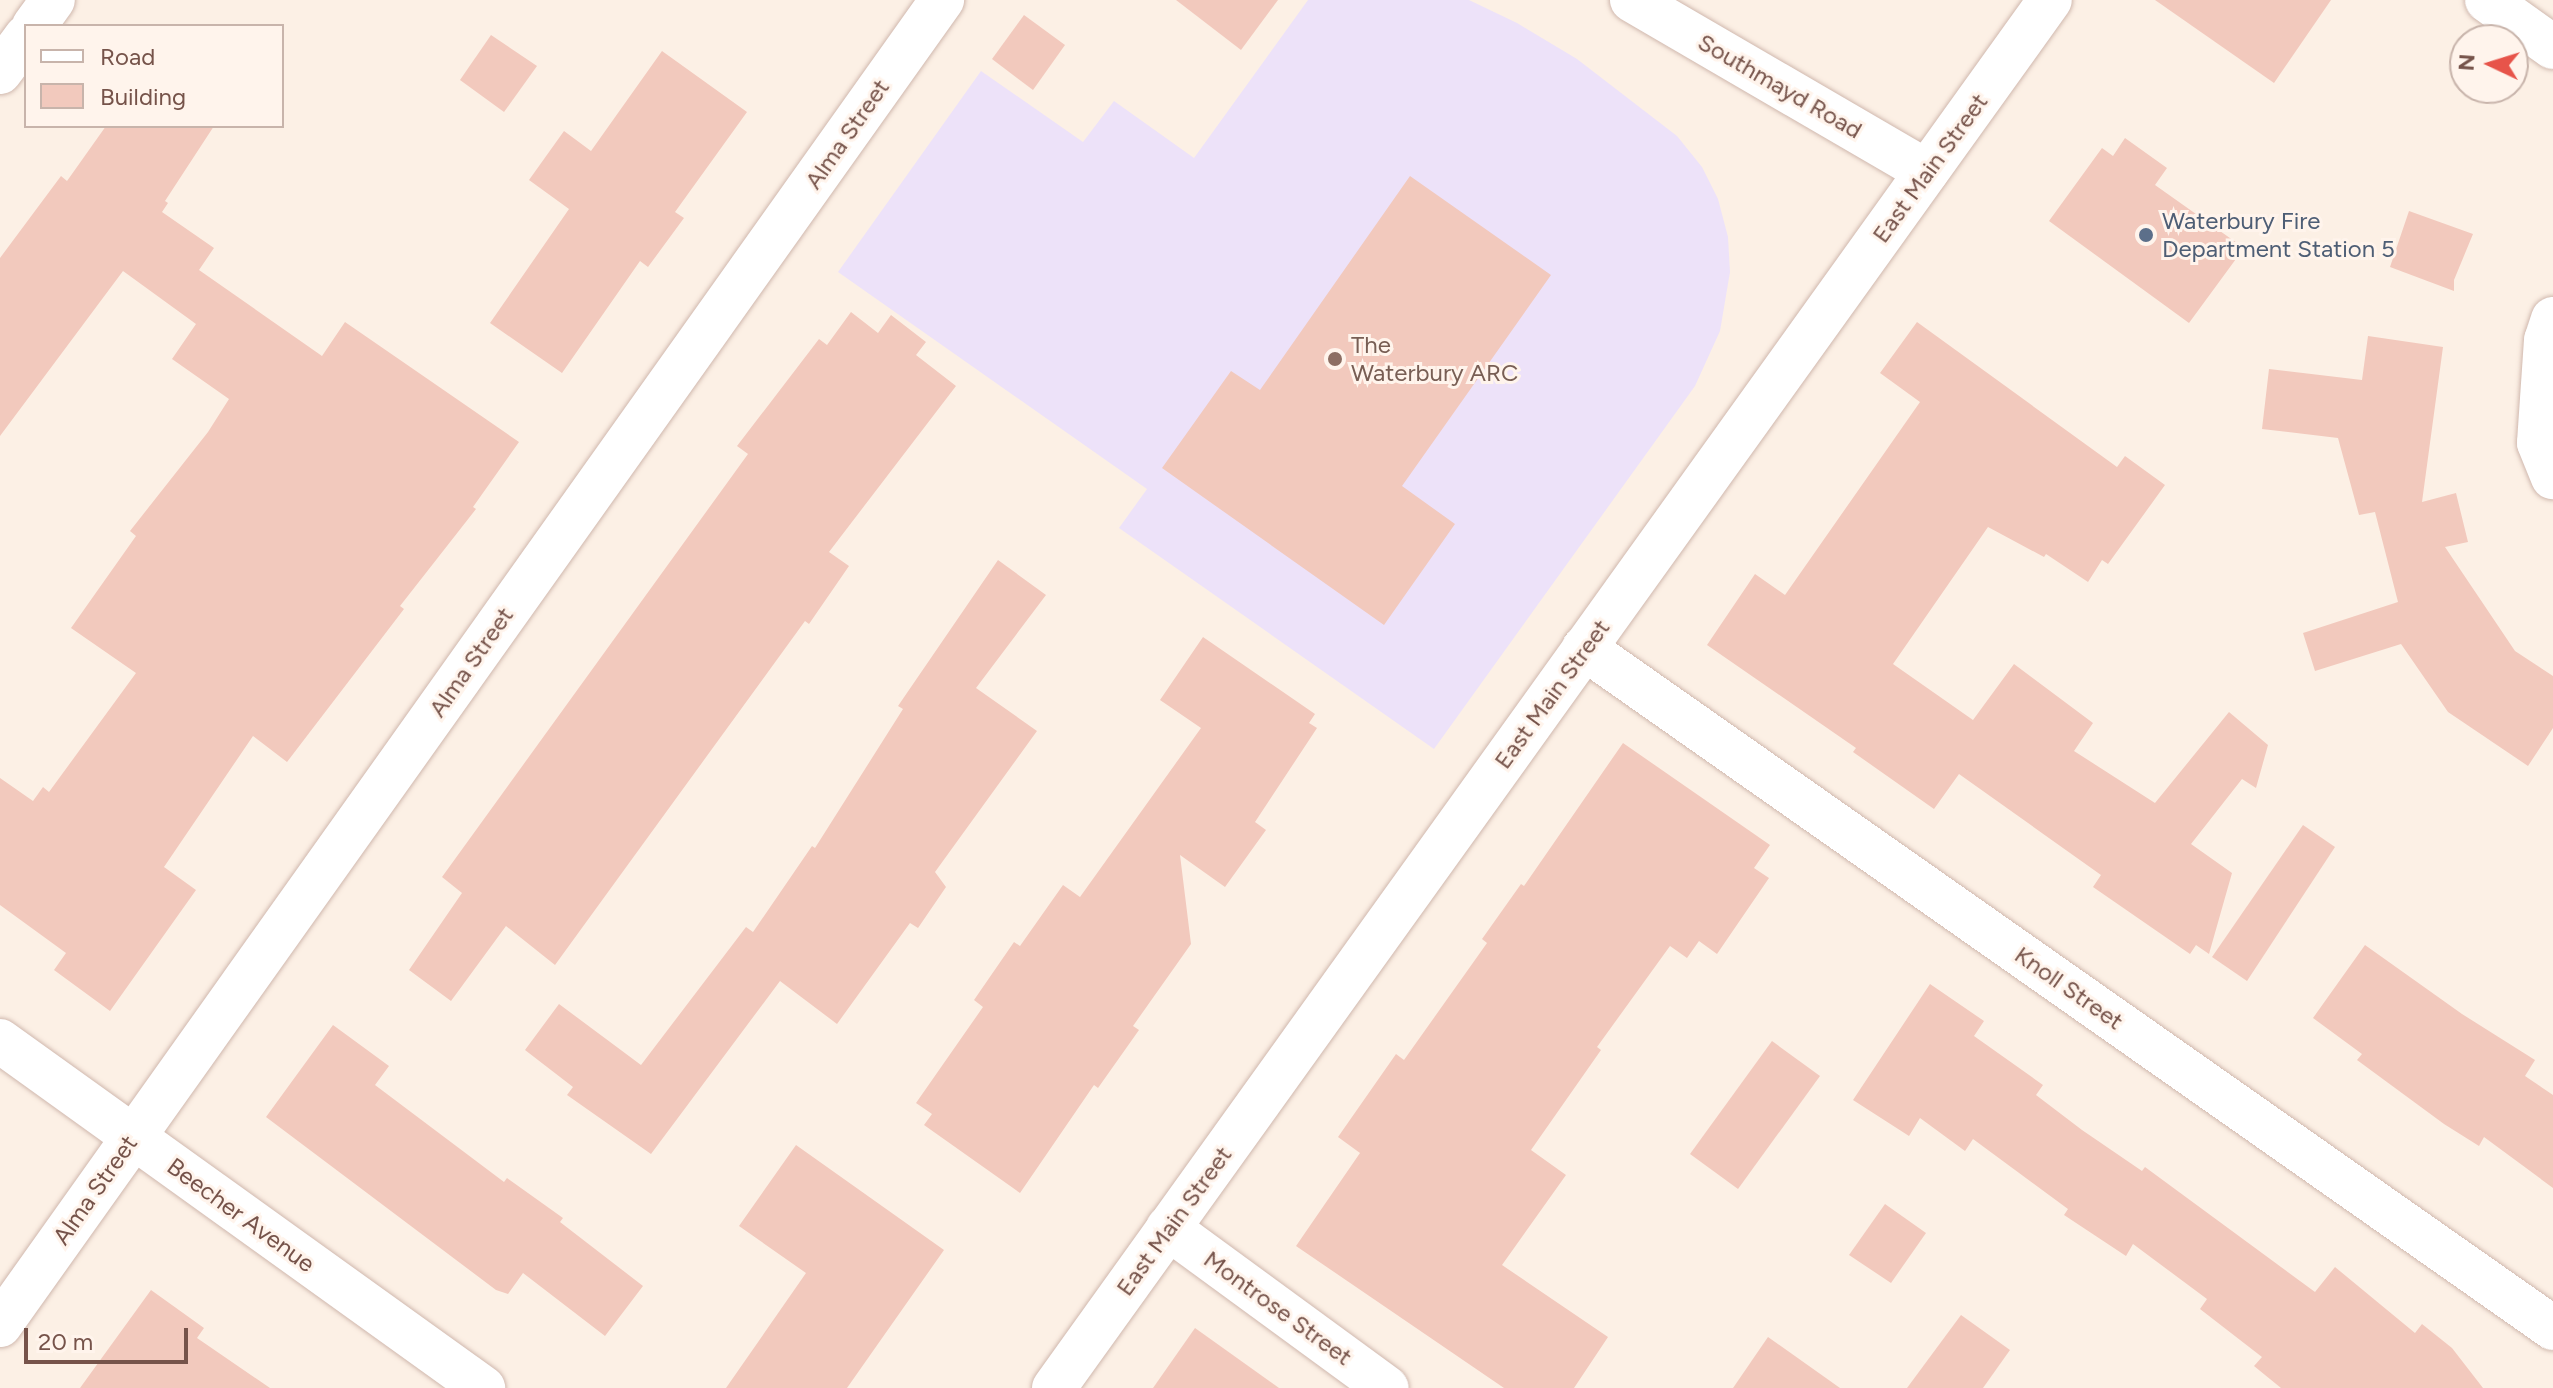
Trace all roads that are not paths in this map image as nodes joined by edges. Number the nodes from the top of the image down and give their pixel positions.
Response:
1 (53, 0) edge
2 (942, 0) edge
3 (1632, 0) edge
4 (2050, 0) edge
5 (2487, 0) edge
6 (35, 24) edge
7 (24, 40) edge
8 (2553, 47) edge
9 (0, 72) edge
10 (1927, 172) junction
11 (2553, 319) edge
12 (2553, 477) edge
13 (1584, 648) junction
14 (0, 1041) edge
15 (132, 1137) junction
16 (1168, 1228) junction
17 (0, 1325) edge
18 (2553, 1328) edge
19 (483, 1388) edge
20 (1054, 1388) edge
21 (1387, 1388) edge

1 - 6 street
2 - 15 street, Alma Street
3 - 10 street, Southmayd Road
4 - 10 street, East Main Street
5 - 8 street
7 - 9 street
10 - 13 street, East Main Street
11 - 12 street
13 - 16 street, East Main Street
13 - 18 street, Knoll Street
14 - 15 street, Beecher Avenue
15 - 17 street, Alma Street
15 - 19 street, Beecher Avenue
16 - 20 street, East Main Street
16 - 21 street, Montrose Street

